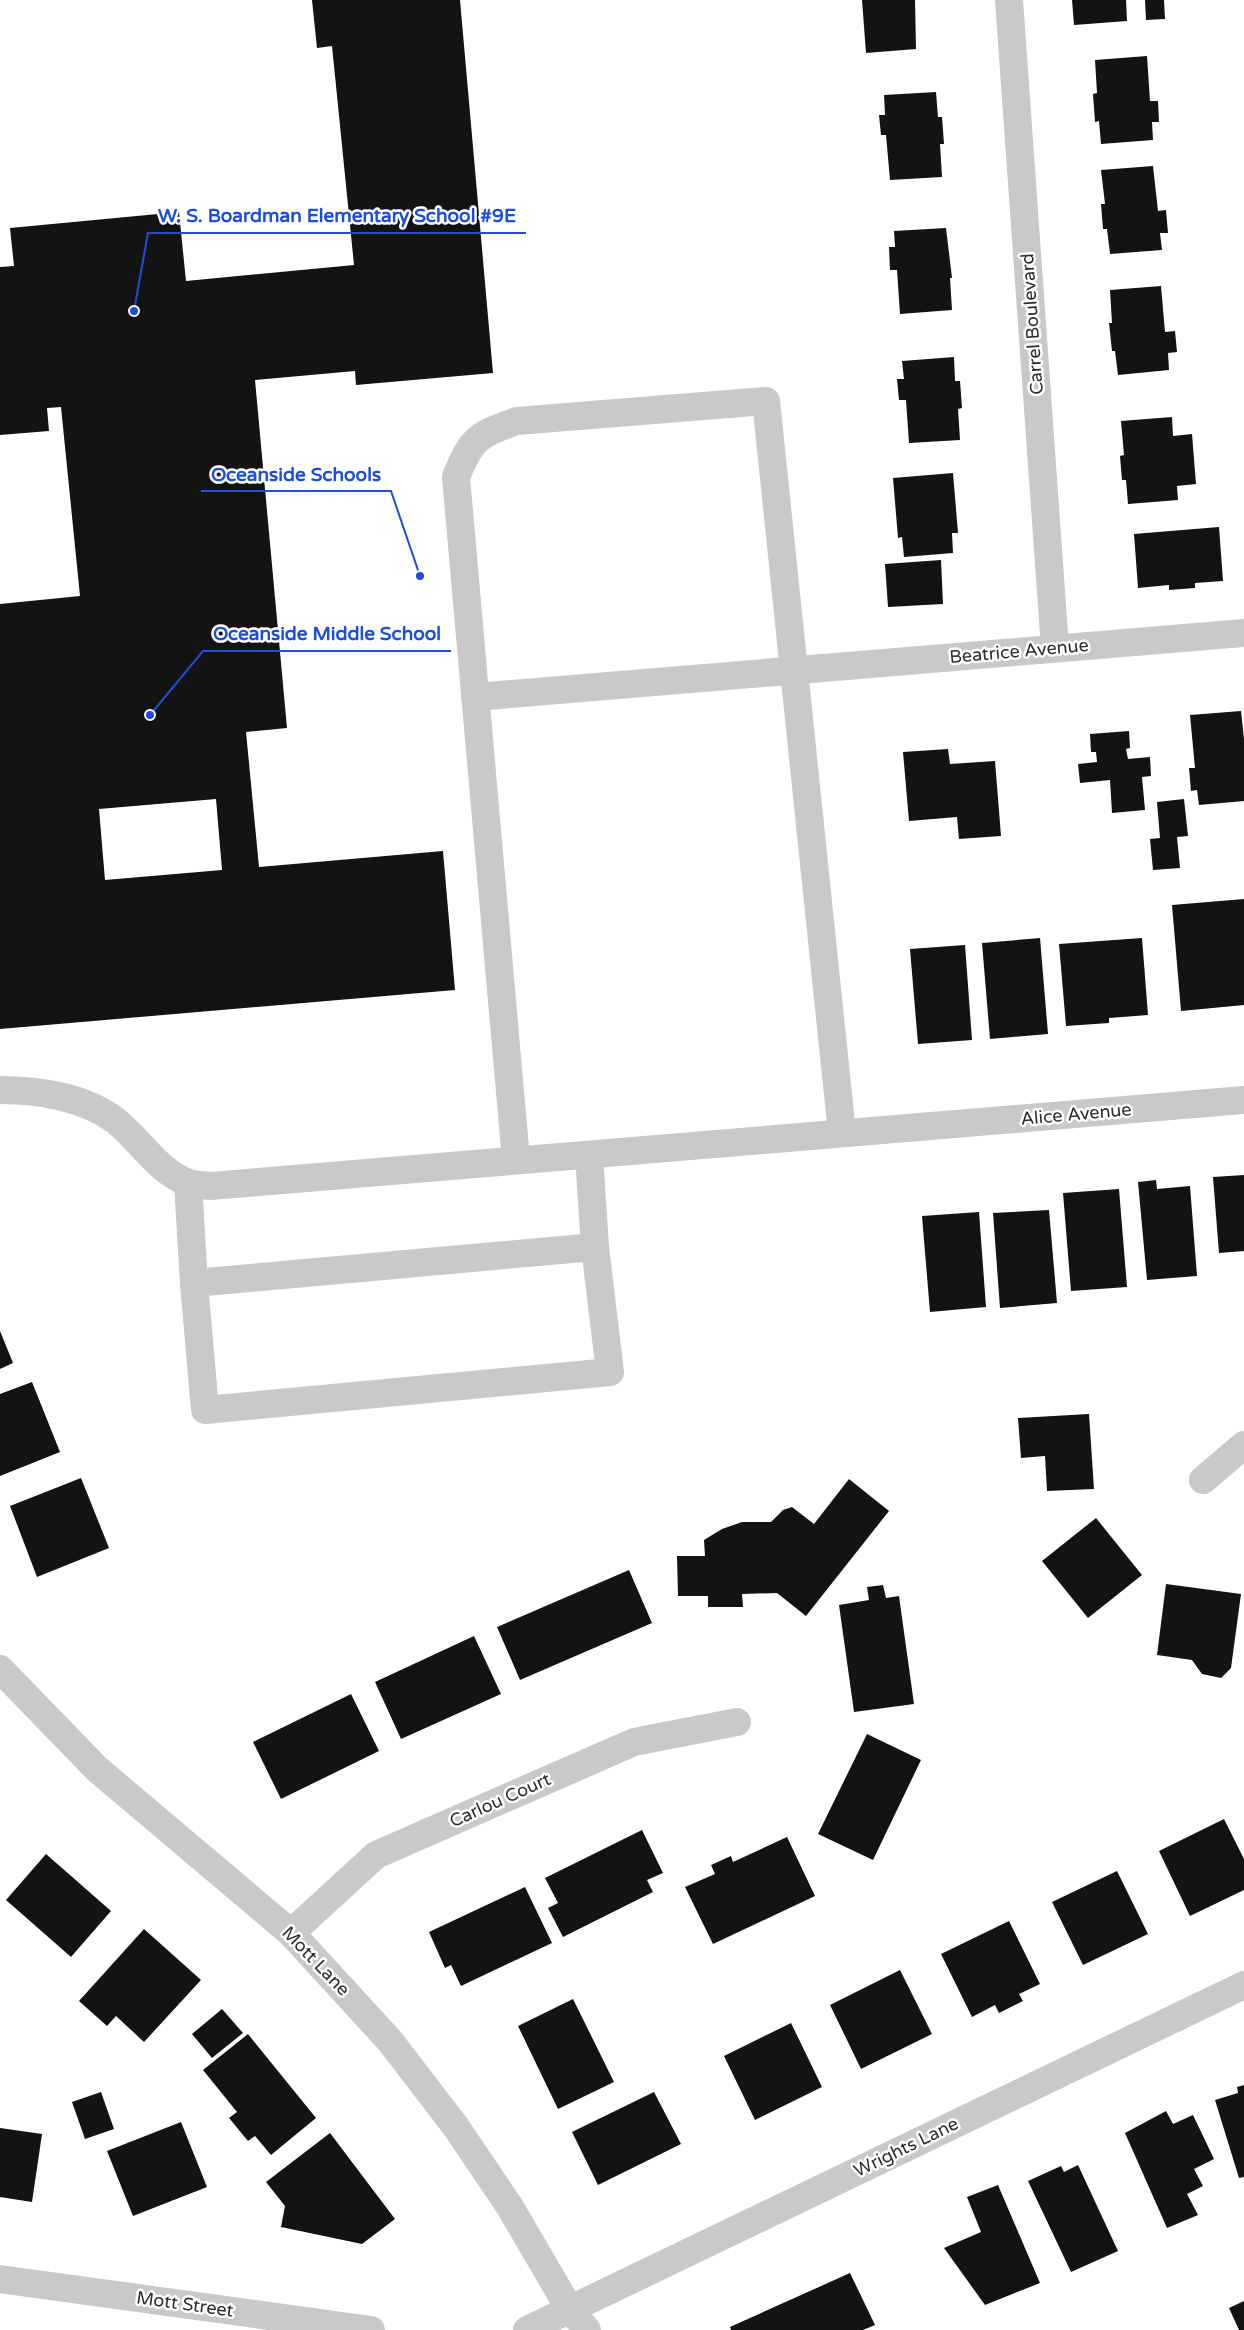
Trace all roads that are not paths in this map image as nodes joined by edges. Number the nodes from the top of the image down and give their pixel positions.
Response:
1 (1009, 0) edge
2 (1244, 633) edge
3 (1055, 648) junction
4 (794, 670) junction
5 (476, 697) junction
6 (0, 1090) edge
7 (1244, 1100) edge
8 (842, 1133) junction
9 (589, 1155) junction
10 (516, 1160) junction
11 (188, 1183) junction
12 (595, 1246) junction
13 (194, 1283) junction
14 (1244, 1445) edge
15 (1203, 1480) dead end
16 (0, 1669) edge
17 (737, 1722) dead end
18 (291, 1933) junction
19 (1244, 1985) edge
20 (0, 2279) edge
21 (569, 2308) junction
22 (371, 2330) edge
23 (527, 2330) edge
24 (587, 2330) edge

1 - 3 street, Carrel Boulevard
2 - 3 street, Beatrice Avenue
3 - 4 street, Beatrice Avenue
4 - 5 street, Beatrice Avenue
4 - 5 street
4 - 8 street
5 - 10 street
6 - 11 street
7 - 8 street, Alice Avenue
8 - 9 street, Alice Avenue
9 - 10 street, Alice Avenue
9 - 12 street
10 - 11 street, Alice Avenue
11 - 13 street
12 - 13 street
12 - 13 street
14 - 15 street
16 - 18 street, Mott Lane
17 - 18 street, Carlou Court
18 - 21 street, Mott Lane
19 - 21 street, Wrights Lane
20 - 22 street, Mott Street
21 - 23 street
21 - 24 street

